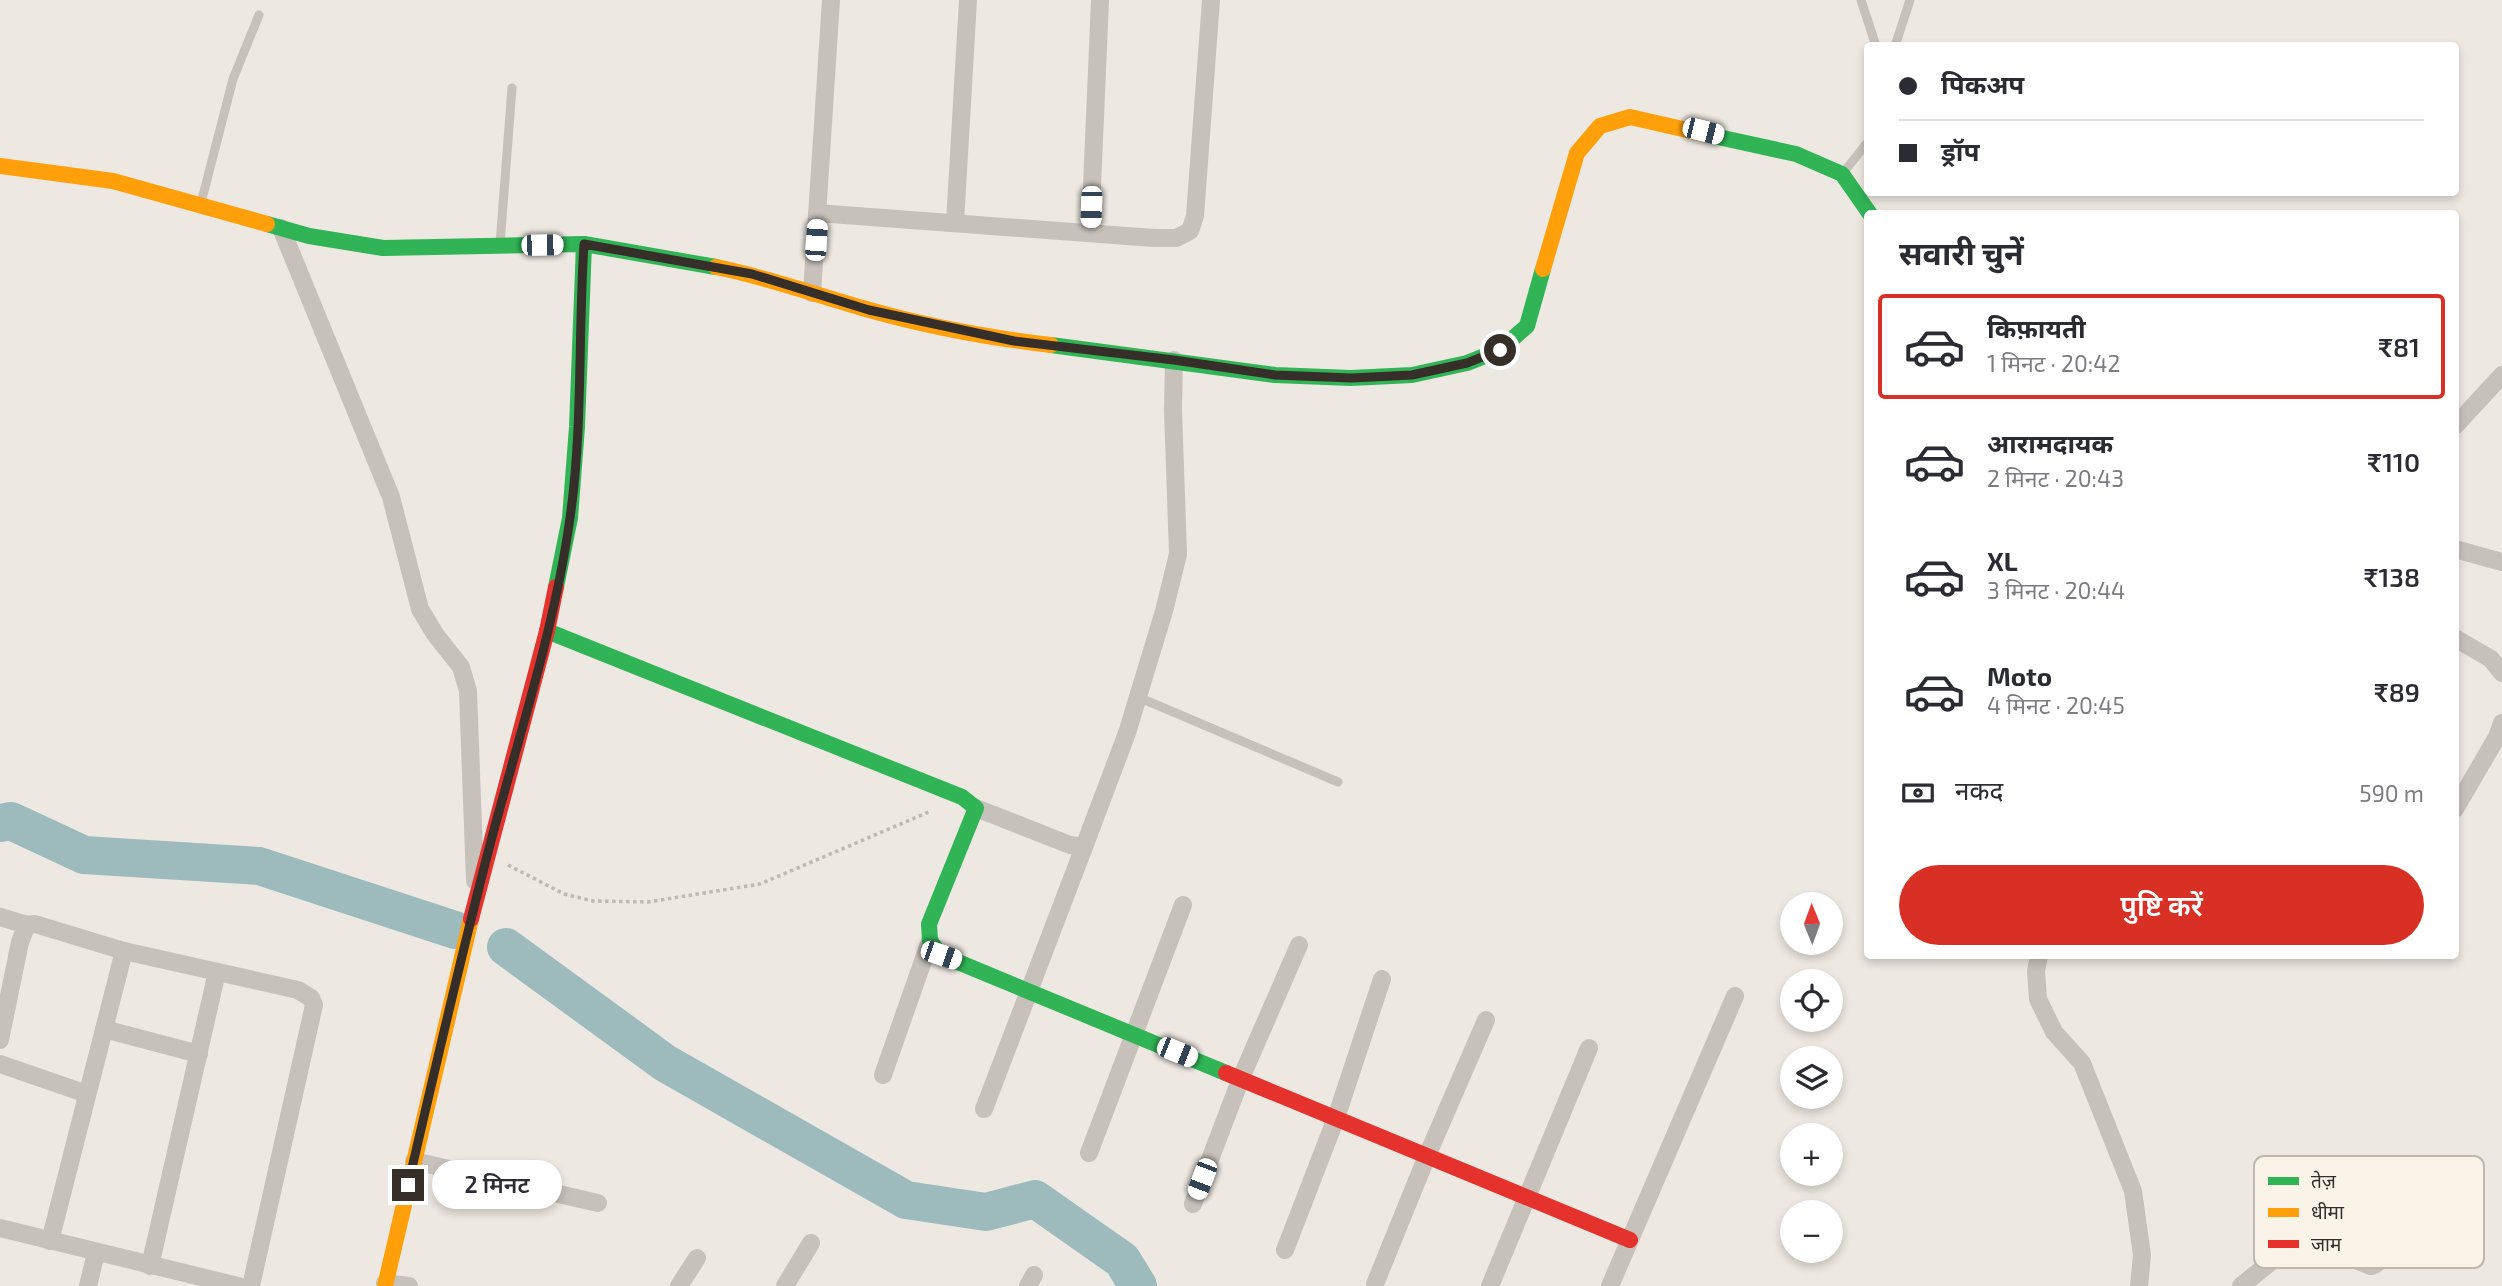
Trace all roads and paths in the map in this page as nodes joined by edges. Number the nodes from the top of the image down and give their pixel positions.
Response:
1 (831, 0) edge
2 (968, 0) edge
3 (1100, 0) edge
4 (1211, 0) edge
5 (1861, 0) edge
6 (1910, 0) edge
7 (259, 15) dead end
8 (1875, 42) edge
9 (1896, 42) edge
10 (512, 89) dead end
11 (1864, 147) edge
12 (0, 166) edge
13 (1842, 174) junction
14 (201, 206) junction
15 (1867, 210) edge
16 (817, 213) junction
17 (955, 223) junction
18 (281, 228) junction
19 (1090, 233) junction
20 (584, 244) junction
21 (499, 246) junction
22 (812, 293) junction
23 (1174, 360) junction
24 (2502, 375) edge
25 (2459, 422) edge
26 (2459, 550) edge
27 (2502, 562) edge
28 (547, 631) junction
29 (2459, 640) edge
30 (2502, 673) edge
31 (1138, 697) junction
32 (2502, 723) edge
33 (1338, 782) dead end
34 (969, 802) junction
35 (2459, 802) edge
36 (1084, 847) junction
37 (487, 855) junction
38 (476, 899) junction
39 (1183, 905) dead end
40 (0, 917) edge
41 (27, 925) junction
42 (930, 941) junction
43 (1299, 945) dead end
44 (124, 951) junction
45 (2038, 959) edge
46 (217, 972) junction
47 (1382, 979) dead end
48 (1030, 990) junction
49 (1735, 996) dead end
50 (1486, 1020) dead end
51 (103, 1030) junction
52 (1135, 1034) junction
53 (0, 1040) edge
54 (1589, 1048) dead end
55 (199, 1054) junction
56 (0, 1065) edge
57 (883, 1075) dead end
58 (1241, 1079) junction
59 (87, 1094) junction
60 (984, 1108) dead end
61 (1336, 1118) junction
62 (1089, 1153) dead end
63 (1427, 1156) junction
64 (414, 1161) junction
65 (1528, 1198) junction
66 (598, 1203) dead end
67 (1193, 1204) dead end
68 (0, 1228) edge
69 (1630, 1240) junction
70 (50, 1241) junction
71 (811, 1243) dead end
72 (1285, 1250) dead end
73 (96, 1253) junction
74 (697, 1258) dead end
75 (150, 1266) junction
76 (2263, 1268) edge
77 (193, 1281) edge
78 (1375, 1284) dead end
79 (385, 1285) edge
80 (88, 1286) edge
81 (238, 1286) edge
82 (251, 1286) edge
83 (409, 1286) edge
84 (679, 1286) edge
85 (785, 1286) edge
86 (1490, 1286) edge
87 (1610, 1286) edge
88 (2139, 1286) edge
89 (2241, 1286) edge

1 - 16 street
2 - 17 street
3 - 19 street
4 - 19 street
5 - 8 lane
6 - 9 lane
7 - 14 lane
10 - 21 lane
11 - 13 lane
12 - 14 street
13 - 15 street
13 - 23 street
14 - 18 street
16 - 17 street
16 - 22 street
17 - 19 street
18 - 21 street
18 - 38 street
20 - 21 street
20 - 22 street
20 - 28 street
22 - 23 street
23 - 31 street
24 - 25 street
26 - 27 street
28 - 34 street
28 - 37 street
29 - 30 street
31 - 33 lane
31 - 36 street
32 - 35 street
34 - 36 street
34 - 37 path
34 - 42 street
36 - 48 street
37 - 38 street
38 - 64 street
39 - 52 street
40 - 41 street
41 - 44 street
41 - 53 street
42 - 48 street
42 - 57 street
43 - 58 street
44 - 46 street
44 - 51 street
45 - 88 street
46 - 55 street
46 - 82 street
47 - 61 street
48 - 52 street
48 - 60 street
49 - 69 street
50 - 63 street
51 - 55 street
51 - 59 street
52 - 58 street
52 - 62 street
54 - 65 street
55 - 75 street
56 - 59 street
58 - 61 street
58 - 67 street
59 - 70 street
61 - 63 street
61 - 72 street
63 - 65 street
63 - 78 street
64 - 66 street
64 - 79 street
65 - 69 street
65 - 86 street
68 - 70 street
69 - 87 street
70 - 73 street
71 - 85 street
73 - 75 street
73 - 80 street
74 - 84 street
75 - 77 street
76 - 89 street
77 - 81 street
79 - 83 street

